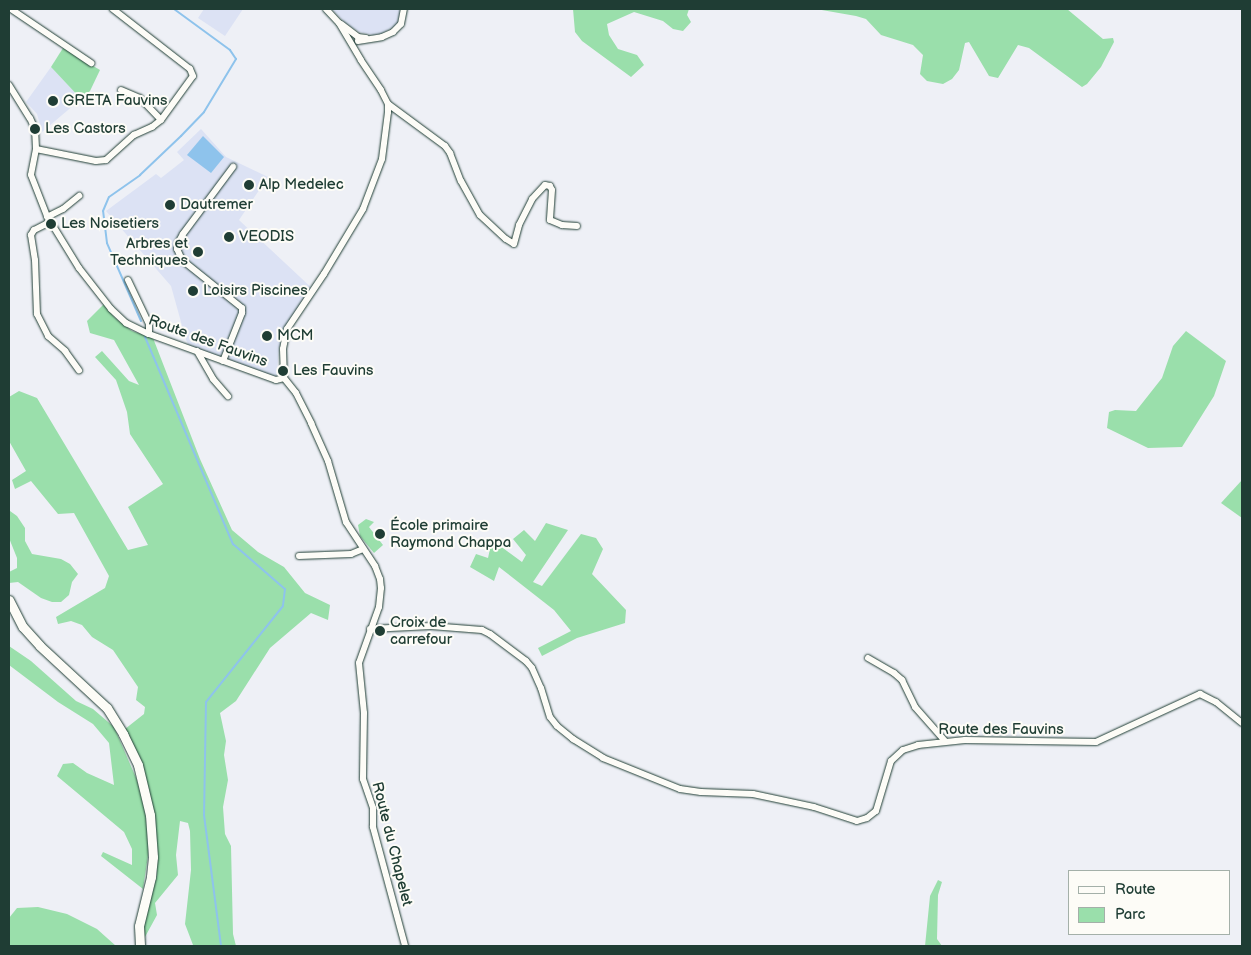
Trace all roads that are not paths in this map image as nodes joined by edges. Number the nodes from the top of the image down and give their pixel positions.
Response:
1 (11, 9) edge
2 (113, 9) edge
3 (326, 9) edge
4 (404, 9) edge
5 (9, 12) edge
6 (355, 40) junction
7 (91, 63) dead end
8 (9, 84) edge
9 (121, 90) dead end
10 (388, 104) junction
11 (161, 120) junction
12 (36, 149) junction
13 (233, 167) dead end
14 (79, 196) dead end
15 (49, 220) junction
16 (577, 226) dead end
17 (128, 280) dead end
18 (149, 334) junction
19 (197, 352) junction
20 (223, 361) junction
21 (78, 370) dead end
22 (284, 378) junction
23 (228, 396) dead end
24 (363, 549) junction
25 (299, 556) dead end
26 (9, 600) edge
27 (370, 628) junction
28 (868, 658) dead end
29 (1242, 723) edge
30 (944, 741) junction
31 (140, 946) edge
32 (405, 946) edge

1 - 5 street
1 - 7 street
2 - 11 street
3 - 6 street
4 - 6 street
6 - 10 street
8 - 12 street, Route des Fauvins
9 - 11 street
10 - 16 street
10 - 22 street
11 - 12 street
12 - 15 street, Route des Fauvins
13 - 20 street
14 - 15 street
15 - 18 street, Route des Fauvins
15 - 21 street
17 - 18 street
18 - 19 street, Route des Fauvins
19 - 20 street, Route des Fauvins
19 - 23 street
20 - 22 street, Route des Fauvins
22 - 24 street, Route des Fauvins
24 - 25 street
24 - 27 street, Route des Fauvins
26 - 31 street
27 - 30 street, Route des Fauvins
27 - 32 street, Route du Chapelet
28 - 30 street
29 - 30 street, Route des Fauvins

